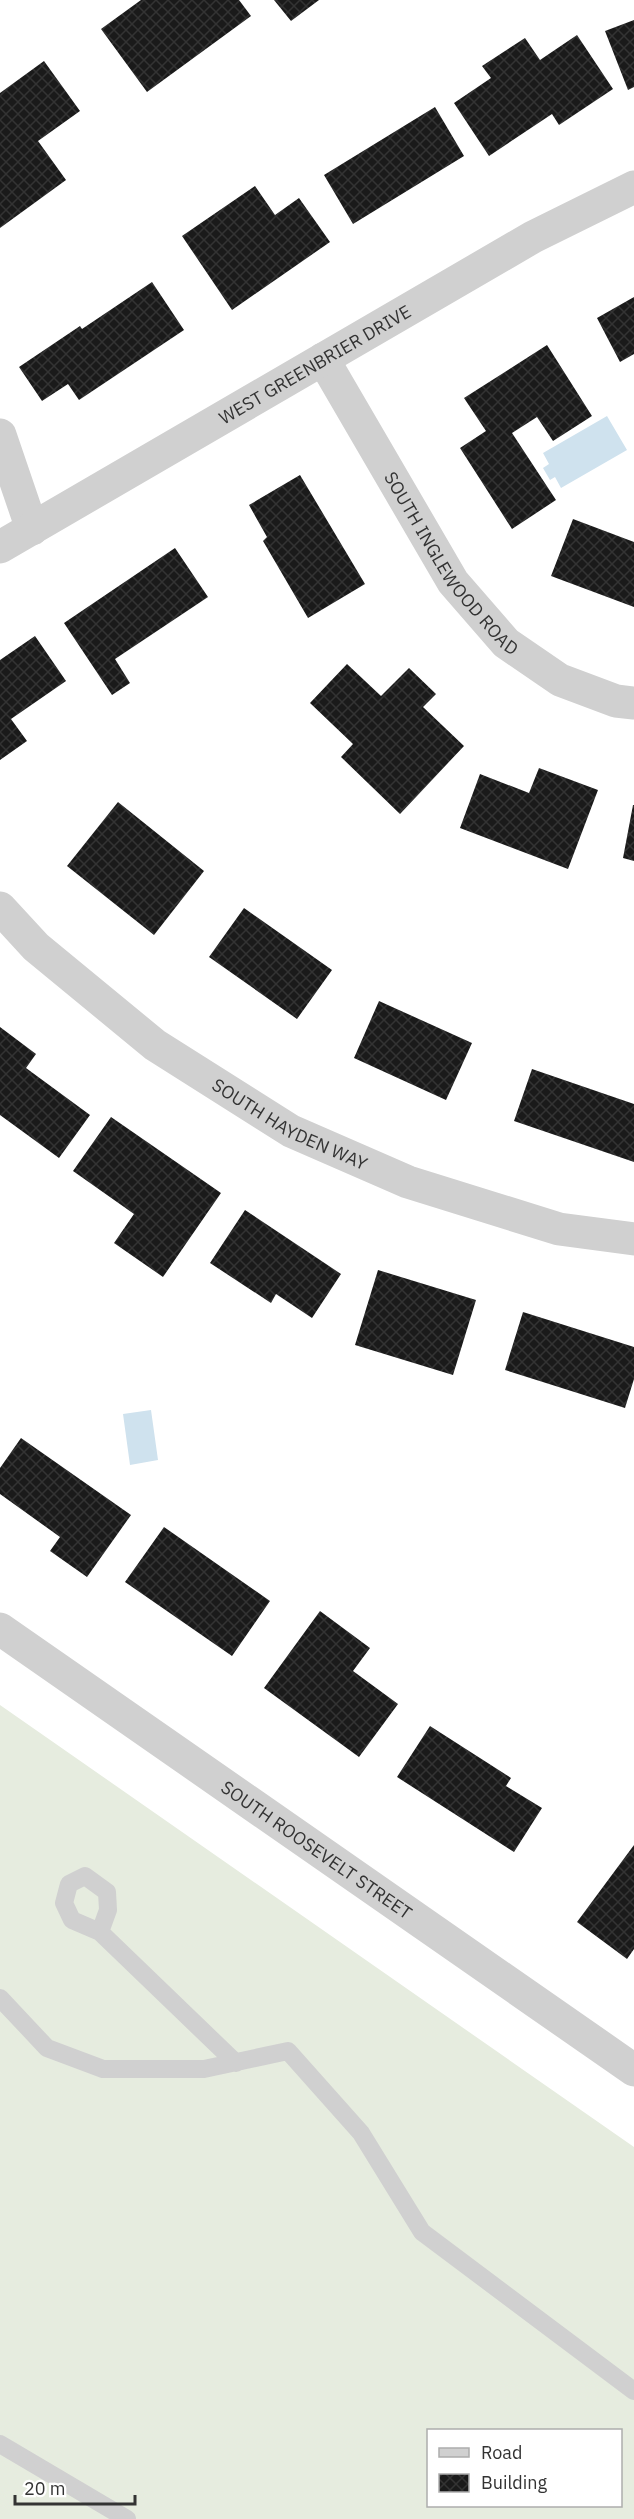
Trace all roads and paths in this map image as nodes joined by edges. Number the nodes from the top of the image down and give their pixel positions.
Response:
1 (634, 187) edge
2 (323, 359) junction
3 (0, 435) edge
4 (32, 529) junction
5 (0, 547) edge
6 (634, 703) edge
7 (0, 908) edge
8 (634, 1239) edge
9 (0, 1629) edge
10 (100, 1932) dead end
11 (0, 1998) edge
12 (236, 2063) junction
13 (634, 2070) edge
14 (634, 2391) edge
15 (0, 2444) edge
16 (128, 2519) edge

1 - 2 street, WEST GREENBRIER DRIVE
2 - 4 street, WEST GREENBRIER DRIVE
2 - 6 street, SOUTH INGLEWOOD ROAD
3 - 4 street
4 - 5 street, WEST GREENBRIER DRIVE
7 - 8 street, SOUTH HAYDEN WAY
9 - 13 street, SOUTH ROOSEVELT STREET
10 - 12 lane
11 - 12 lane
12 - 14 lane
15 - 16 lane

